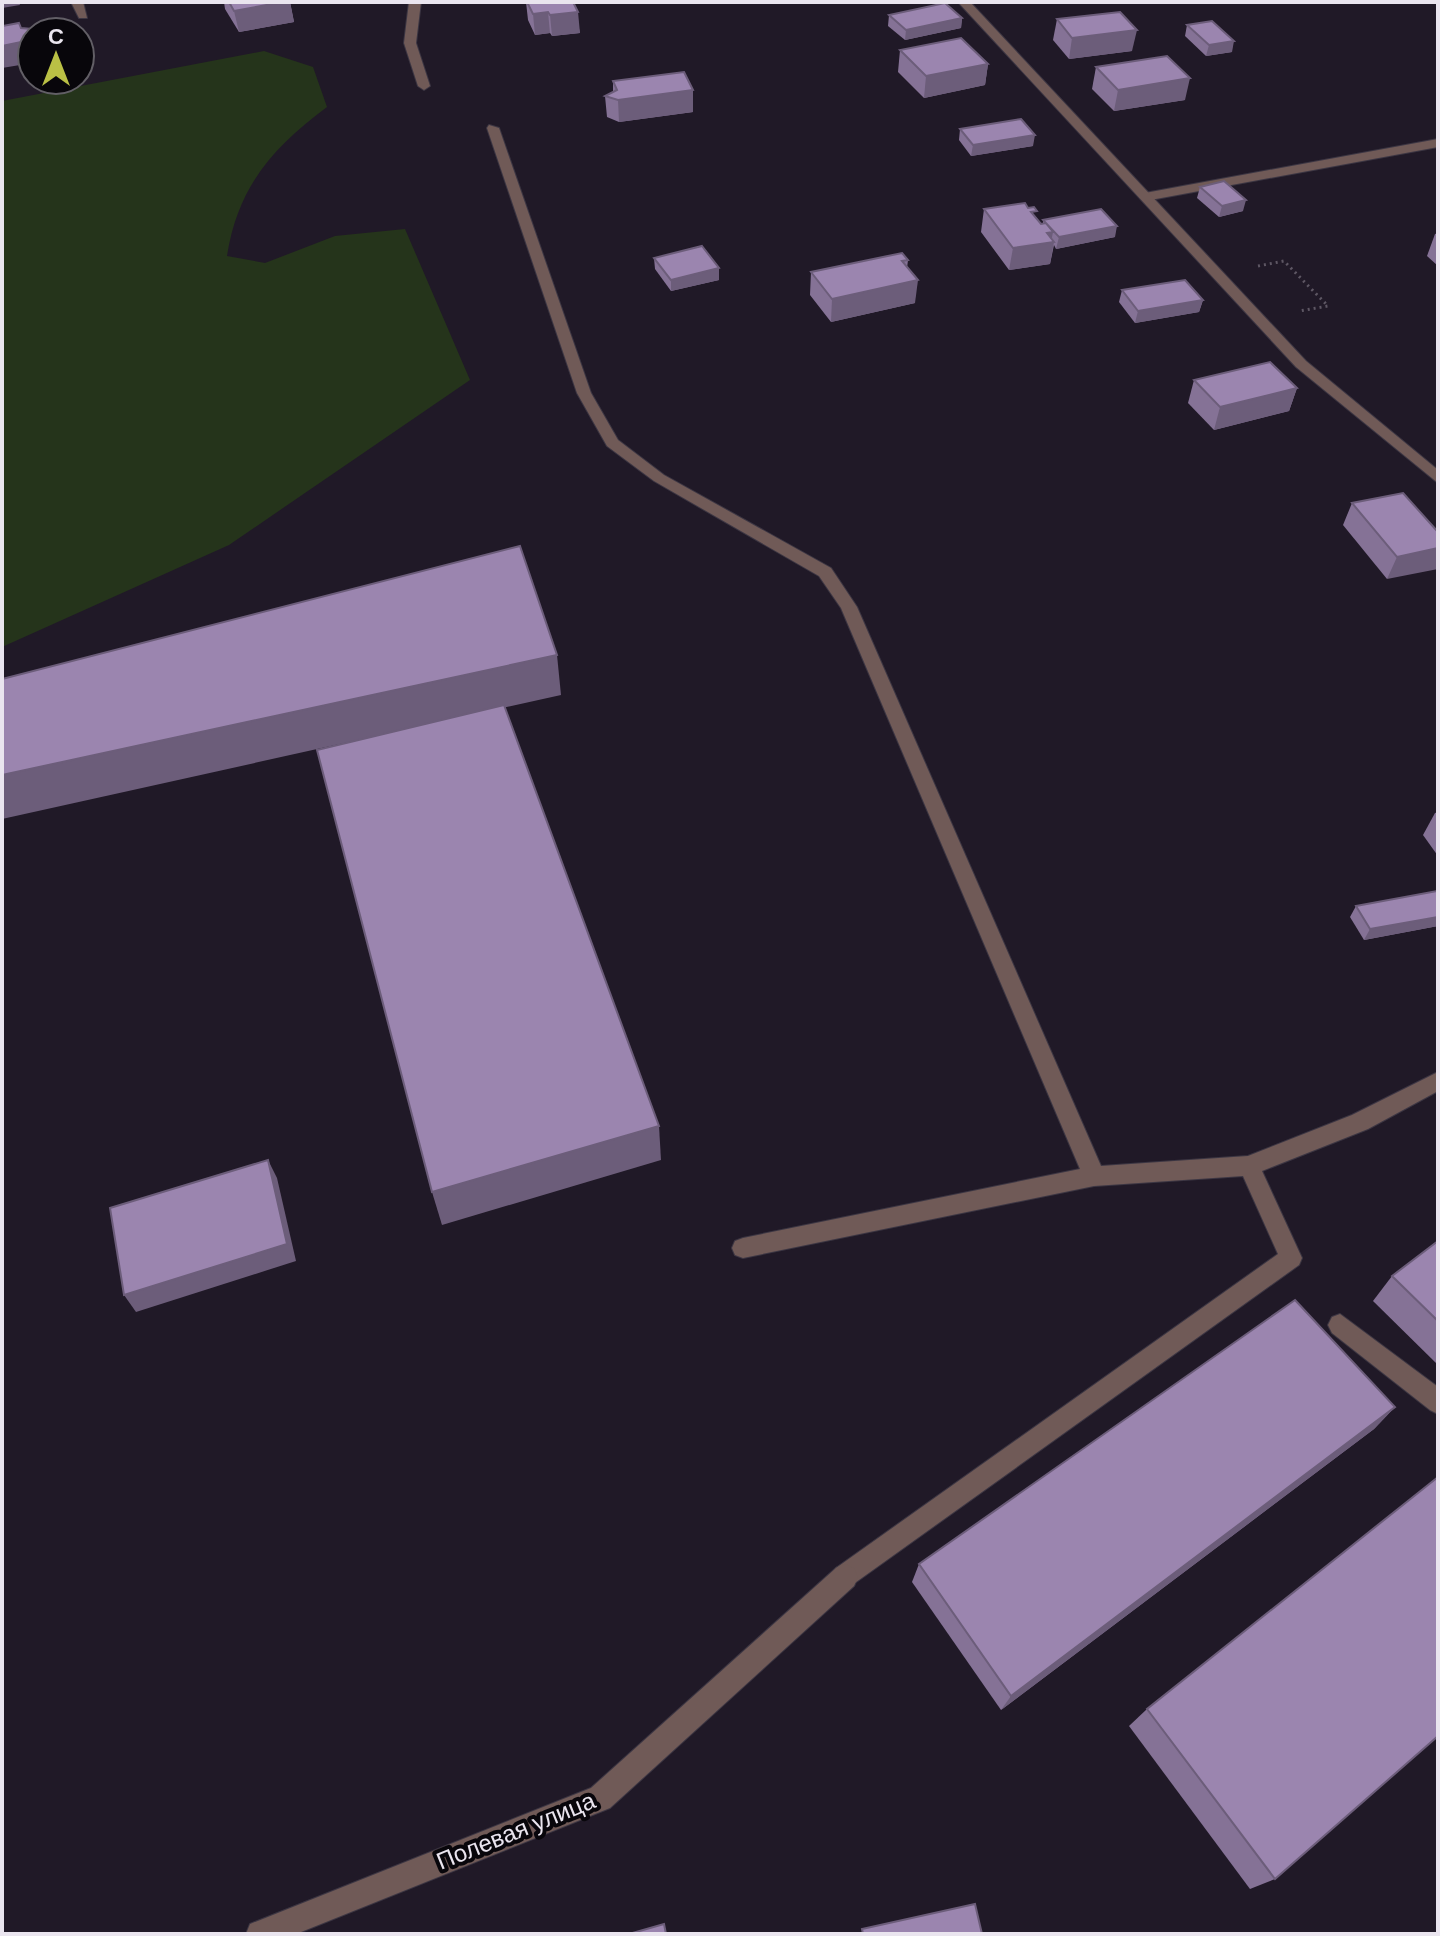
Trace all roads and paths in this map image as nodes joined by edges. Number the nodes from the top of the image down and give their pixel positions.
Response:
1 (77, 2) edge
2 (415, 2) edge
3 (964, 2) edge
4 (83, 16) dead end
5 (424, 86) dead end
6 (493, 128) dead end
7 (1438, 143) edge
8 (1145, 197) junction
9 (1437, 477) edge
10 (1438, 1081) edge
11 (1249, 1166) junction
12 (1094, 1176) junction
13 (743, 1248) dead end
14 (1340, 1325) dead end
15 (1438, 1402) edge
16 (260, 1934) edge

1 - 4 street
2 - 5 street
3 - 8 street
6 - 12 street
7 - 8 street
8 - 9 street
10 - 11 street
11 - 12 street
11 - 16 street, Полевая улица
12 - 13 street
14 - 15 street

